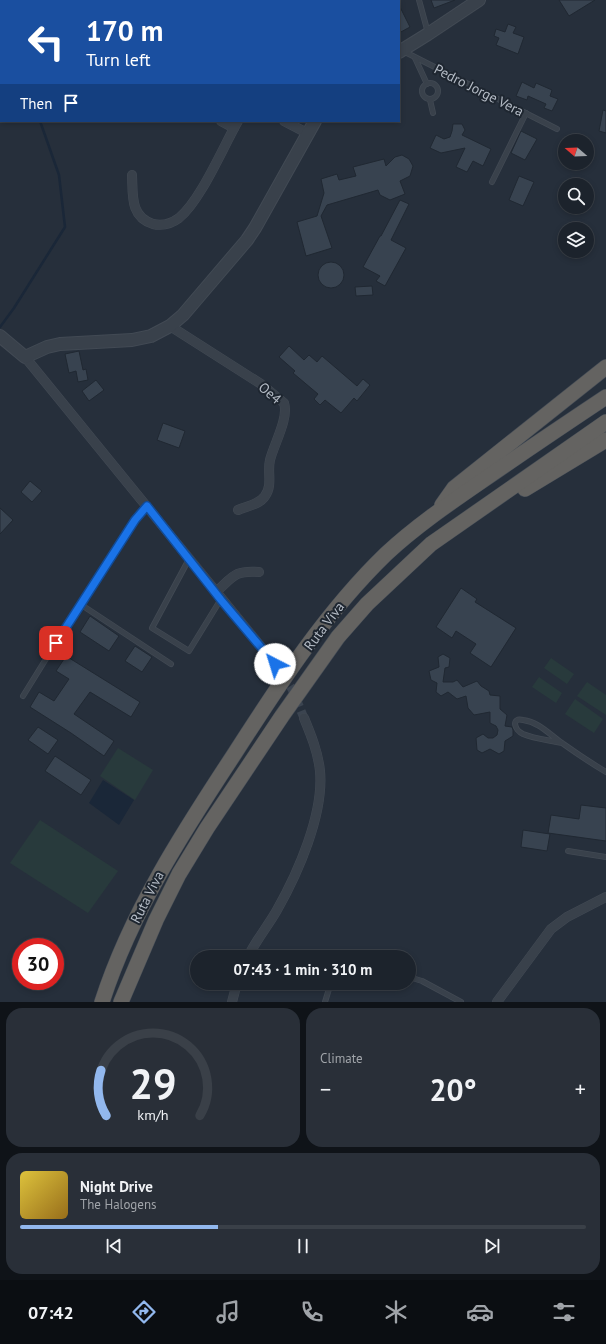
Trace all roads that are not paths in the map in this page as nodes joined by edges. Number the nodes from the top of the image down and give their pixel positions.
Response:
1 (418, 0) edge
2 (479, 0) edge
3 (428, 34) junction
4 (400, 51) edge
5 (415, 58) junction
6 (427, 84) junction
7 (430, 100) junction
8 (433, 113) dead end
9 (526, 113) junction
10 (224, 122) edge
11 (286, 122) edge
12 (314, 122) edge
13 (236, 125) edge
14 (557, 129) dead end
15 (307, 133) junction
16 (132, 175) dead end
17 (492, 182) dead end
18 (170, 326) junction
19 (0, 336) edge
20 (25, 357) junction
21 (606, 367) edge
22 (606, 397) edge
23 (606, 422) edge
24 (606, 440) edge
25 (147, 506) junction
26 (238, 510) dead end
27 (438, 511) junction
28 (189, 559) junction
29 (259, 572) dead end
30 (399, 575) junction
31 (219, 596) junction
32 (80, 604) junction
33 (171, 664) dead end
34 (275, 664) tunnel mouth
35 (23, 696) dead end
36 (304, 718) tunnel mouth
37 (562, 743) junction
38 (606, 772) edge
39 (568, 851) dead end
40 (606, 857) edge
41 (606, 897) edge
42 (252, 950) edge
43 (416, 979) edge
44 (235, 990) edge
45 (330, 990) edge
46 (102, 1002) edge
47 (121, 1002) edge
48 (232, 1002) edge
49 (325, 1002) edge
50 (461, 1002) edge
51 (497, 1002) edge

1 - 3 lane
2 - 3 street
3 - 4 street
4 - 5 lane, Pedro Jorge Vera
5 - 6 lane
5 - 9 lane, Pedro Jorge Vera
6 - 7 lane
6 - 7 lane
7 - 8 lane
9 - 14 lane, Pedro Jorge Vera
9 - 17 lane
10 - 13 street
11 - 15 street
12 - 15 street
13 - 16 street
15 - 18 street
18 - 20 street
18 - 26 street, Oe4
19 - 20 street
20 - 25 street
21 - 27 highway
22 - 27 highway, Ruta Viva
23 - 30 highway, Ruta Viva
24 - 30 highway
25 - 28 street
25 - 32 lane
27 - 46 highway, Ruta Viva
28 - 31 street
28 - 31 lane
29 - 31 street
30 - 47 highway, Ruta Viva
31 - 34 street
32 - 33 lane
32 - 35 lane
36 - 42 street
37 - 37 lane
37 - 38 lane
39 - 40 lane
41 - 51 street
43 - 50 lane
44 - 48 street
45 - 49 lane

